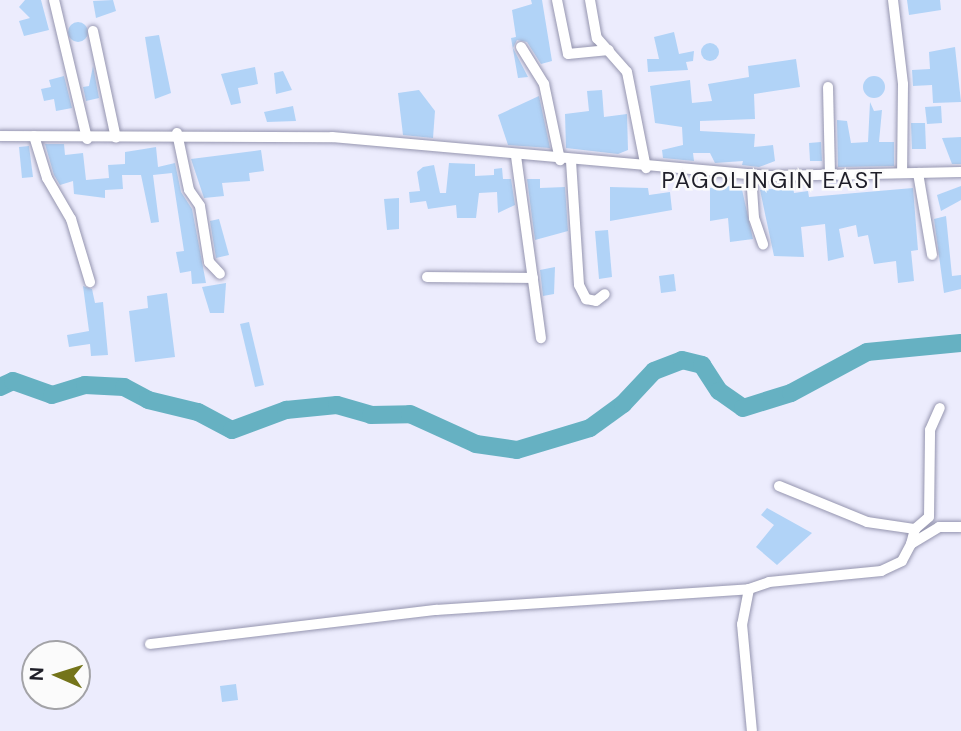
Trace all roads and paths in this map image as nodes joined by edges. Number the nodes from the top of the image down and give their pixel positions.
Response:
1 (54, 0) edge
2 (557, 0) edge
3 (590, 0) edge
4 (893, 0) edge
5 (93, 31) dead end
6 (521, 47) dead end
7 (609, 50) junction
8 (828, 87) dead end
9 (177, 134) junction
10 (0, 136) edge
11 (34, 136) junction
12 (116, 138) junction
13 (88, 139) junction
14 (516, 156) junction
15 (565, 160) junction
16 (646, 168) junction
17 (961, 172) edge
18 (902, 173) junction
19 (918, 173) junction
20 (751, 174) junction
21 (830, 174) junction
22 (764, 244) dead end
23 (932, 255) dead end
24 (220, 274) dead end
25 (427, 277) dead end
26 (533, 278) junction
27 (90, 282) dead end
28 (605, 293) dead end
29 (541, 338) dead end
30 (940, 408) dead end
31 (779, 486) dead end
32 (961, 527) edge
33 (915, 529) junction
34 (911, 544) junction
35 (749, 589) junction
36 (150, 644) dead end
37 (752, 731) edge

1 - 13 street
2 - 7 street
3 - 7 street
4 - 18 street
5 - 12 street
6 - 15 street
7 - 16 street
8 - 21 street
9 - 12 street
9 - 14 street
9 - 24 street
10 - 11 street
11 - 13 street
11 - 27 street
12 - 13 street
14 - 15 street
14 - 26 street
15 - 16 street
15 - 28 street
16 - 20 street
17 - 19 street
18 - 19 street
18 - 21 street
19 - 23 street
20 - 21 street
20 - 22 street
25 - 26 street
26 - 29 street
30 - 33 street
31 - 33 street
32 - 34 street
33 - 34 street
34 - 35 street
35 - 36 street
35 - 37 street

